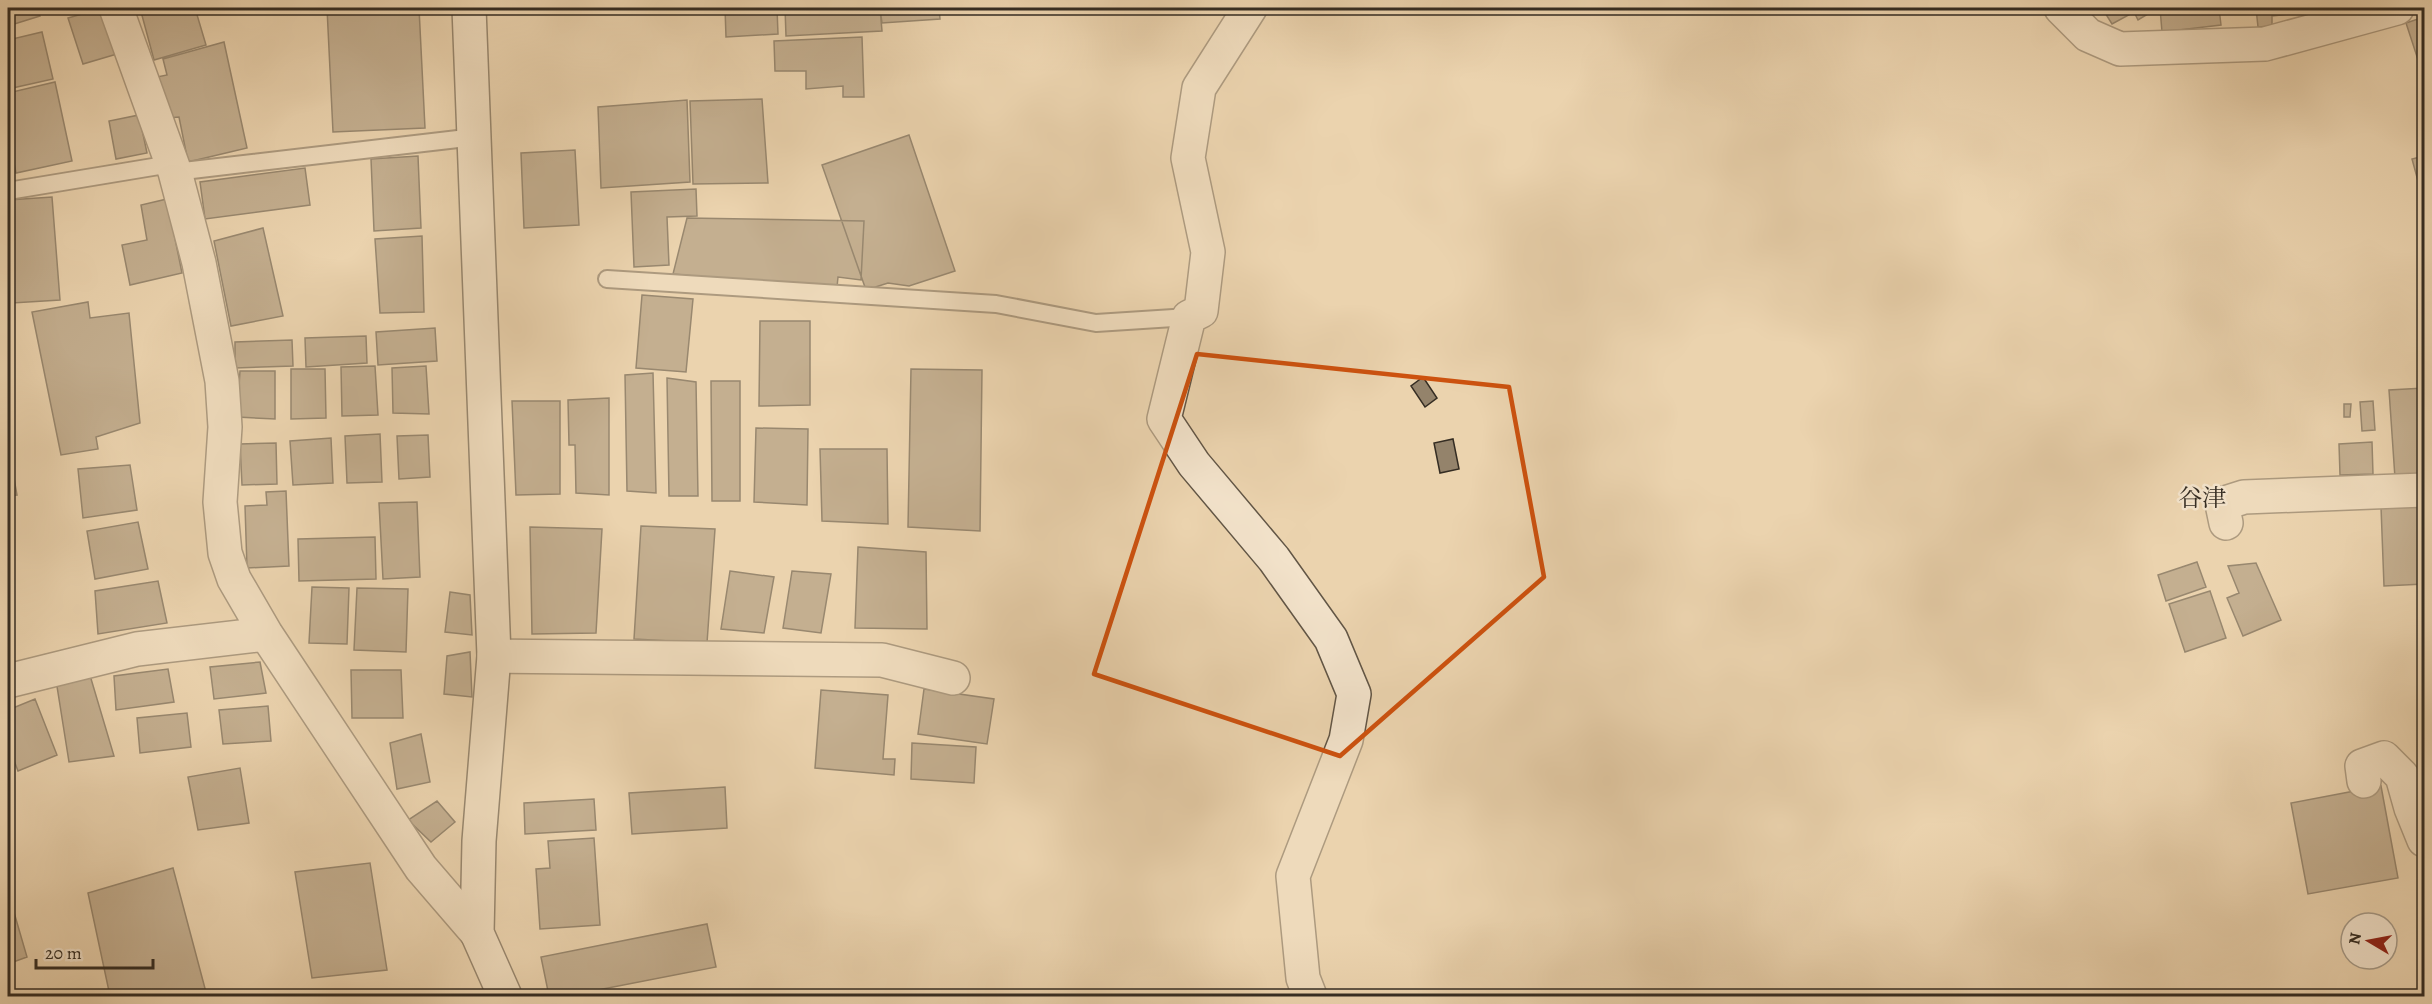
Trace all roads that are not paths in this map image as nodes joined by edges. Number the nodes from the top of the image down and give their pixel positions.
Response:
1 (116, 8) edge
2 (469, 8) edge
3 (1250, 8) edge
4 (2061, 8) edge
5 (2397, 8) edge
6 (475, 137) junction
7 (173, 168) junction
8 (8, 190) edge
9 (607, 279) dead end
10 (1189, 317) junction
11 (2424, 490) edge
12 (2226, 523) dead end
13 (266, 634) junction
14 (494, 656) junction
15 (953, 678) dead end
16 (8, 681) edge
17 (2364, 781) dead end
18 (2424, 840) edge
19 (477, 933) junction
20 (505, 996) edge
21 (1310, 996) edge

1 - 7 street
2 - 6 street
3 - 10 street
4 - 5 street
6 - 7 lane
6 - 14 street
7 - 8 lane
7 - 13 street
9 - 10 lane
10 - 21 street
11 - 12 street
13 - 16 street
13 - 19 street
14 - 15 street
14 - 19 street
17 - 18 street
19 - 20 street

